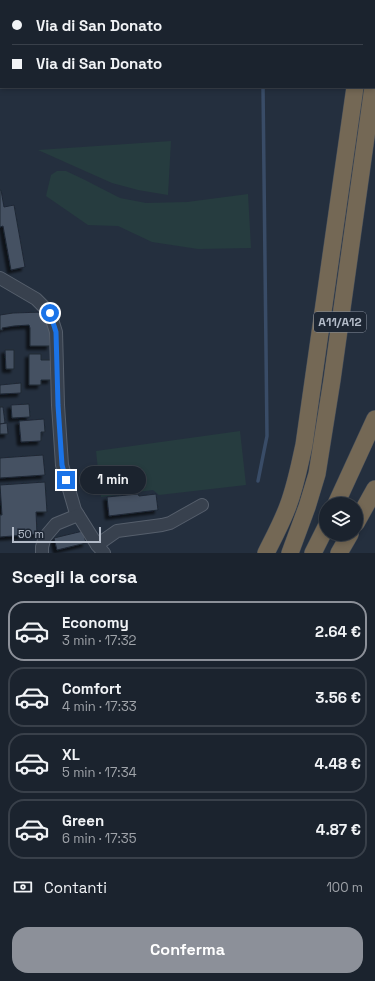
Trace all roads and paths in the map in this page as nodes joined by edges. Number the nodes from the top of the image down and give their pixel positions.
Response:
1 (355, 88) edge
2 (373, 88) edge
3 (0, 278) edge
4 (375, 419) edge
5 (375, 489) edge
6 (339, 497) edge
7 (202, 505) dead end
8 (363, 510) edge
9 (78, 515) junction
10 (319, 541) edge
11 (346, 541) edge
12 (99, 551) edge
13 (42, 553) edge
14 (266, 553) edge
15 (290, 553) edge
16 (313, 553) edge
17 (339, 553) edge

1 - 14 highway, A11/A12
2 - 15 highway, A11/A12
3 - 9 street
4 - 6 highway
5 - 8 highway
7 - 12 street
9 - 12 street
9 - 13 street
10 - 16 highway
11 - 17 highway

